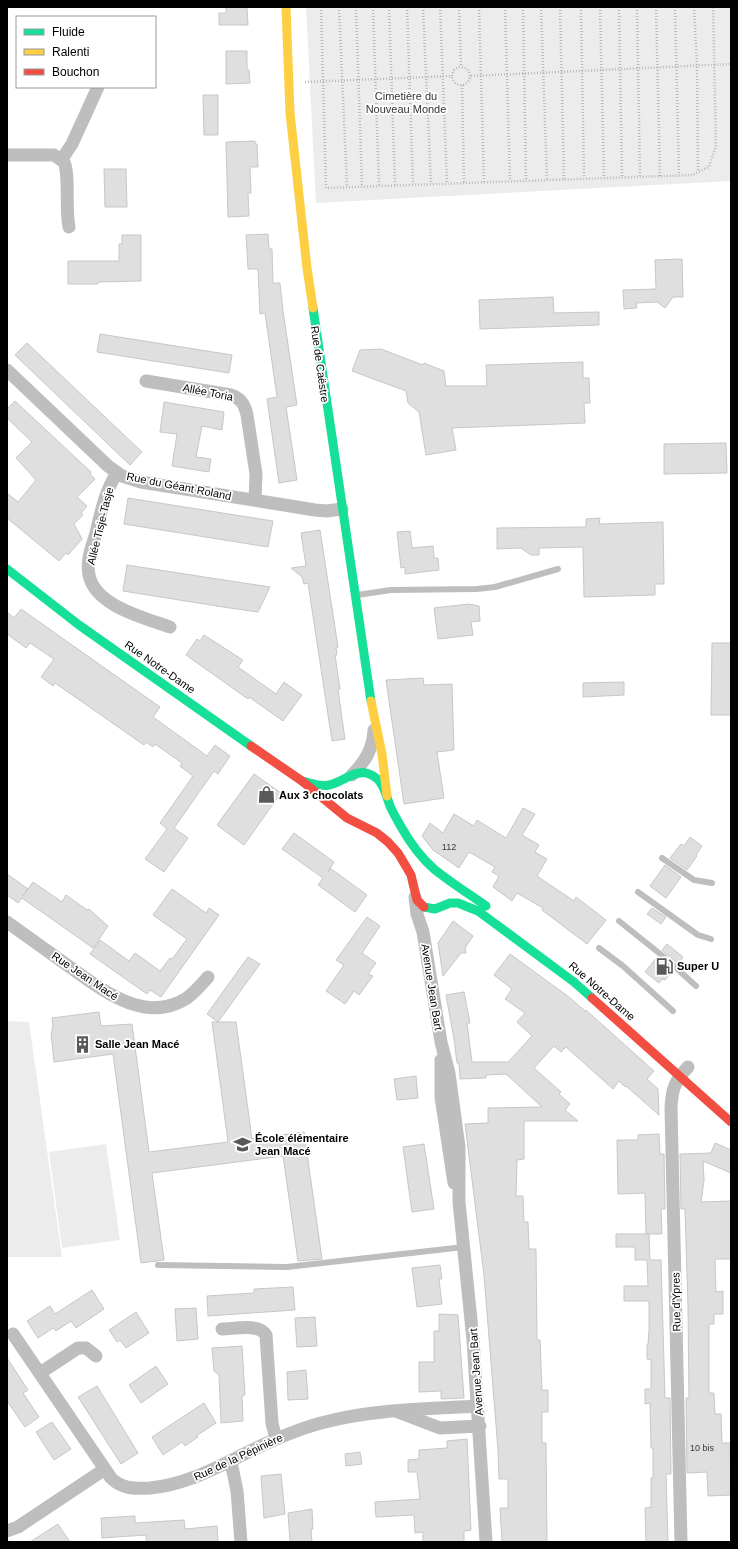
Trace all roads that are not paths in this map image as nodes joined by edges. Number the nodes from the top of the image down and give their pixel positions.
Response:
1 (286, 7) edge
2 (98, 88) edge
3 (7, 155) edge
4 (62, 159) junction
5 (69, 227) dead end
6 (7, 370) edge
7 (146, 381) dead end
8 (117, 473) junction
9 (255, 500) junction
10 (342, 509) junction
11 (7, 569) edge
12 (558, 569) dead end
13 (355, 595) junction
14 (170, 627) dead end
15 (374, 718) junction
16 (349, 777) junction
17 (302, 782) junction
18 (387, 796) junction
19 (340, 812) junction
20 (662, 858) dead end
21 (447, 878) junction
22 (712, 883) dead end
23 (638, 892) dead end
24 (414, 893) junction
25 (441, 907) junction
26 (506, 920) dead end
27 (619, 921) dead end
28 (7, 923) edge
29 (423, 932) junction
30 (711, 939) dead end
31 (599, 948) dead end
32 (208, 977) dead end
33 (696, 986) dead end
34 (673, 1011) dead end
35 (686, 1069) junction
36 (731, 1122) edge
37 (464, 1247) junction
38 (158, 1265) dead end
39 (222, 1330) dead end
40 (13, 1334) dead end
41 (96, 1356) dead end
42 (40, 1373) junction
43 (478, 1406) junction
44 (396, 1412) junction
45 (480, 1426) junction
46 (276, 1439) junction
47 (231, 1462) junction
48 (105, 1469) junction
49 (7, 1531) edge
50 (241, 1542) edge
51 (486, 1542) edge
52 (681, 1542) edge

1 - 10 main road, Rue de Caëstre
2 - 4 street
3 - 4 street
4 - 5 street
6 - 8 street, Rue du Géant Roland
7 - 9 street, Allée Toria
8 - 9 street, Rue du Géant Roland
8 - 14 street, Allée Tisje-Tasje
9 - 10 street, Rue du Géant Roland
10 - 13 main road, Rue de Caëstre
11 - 17 main road, Rue Notre-Dame
12 - 13 lane
13 - 15 main road, Rue de Caëstre
15 - 16 street, Rue de Caëstre
15 - 18 main road, Rue de Caëstre
16 - 17 main road, Rue Notre-Dame
16 - 18 main road, Rue Notre-Dame
16 - 19 main road
17 - 19 main road, Rue Notre-Dame
18 - 21 main road, Rue Notre-Dame
19 - 24 main road, Rue Notre-Dame
20 - 22 lane
21 - 25 main road
21 - 26 main road, Rue Notre-Dame
23 - 30 lane
24 - 25 main road, Rue Notre-Dame
24 - 29 street, Avenue Jean Bart
25 - 29 street, Avenue Jean Bart
25 - 35 main road, Rue Notre-Dame
27 - 33 lane
28 - 32 street, Rue Jean Macé
29 - 37 street, Avenue Jean Bart
31 - 34 lane
35 - 36 main road, Rue Notre-Dame
35 - 52 street, Rue d'Ypres
37 - 38 lane
37 - 43 street, Avenue Jean Bart
39 - 46 street
40 - 42 street, Rue de la Pépinière
41 - 42 street
42 - 48 street, Rue de la Pépinière
43 - 44 street, Rue de la Pépinière
43 - 45 street, Avenue Jean Bart
44 - 45 street, Rue de la Pépinière
44 - 46 street, Rue de la Pépinière
45 - 51 street, Avenue Jean Bart
46 - 47 street, Rue de la Pépinière
47 - 48 street, Rue de la Pépinière
47 - 50 street
48 - 49 street

